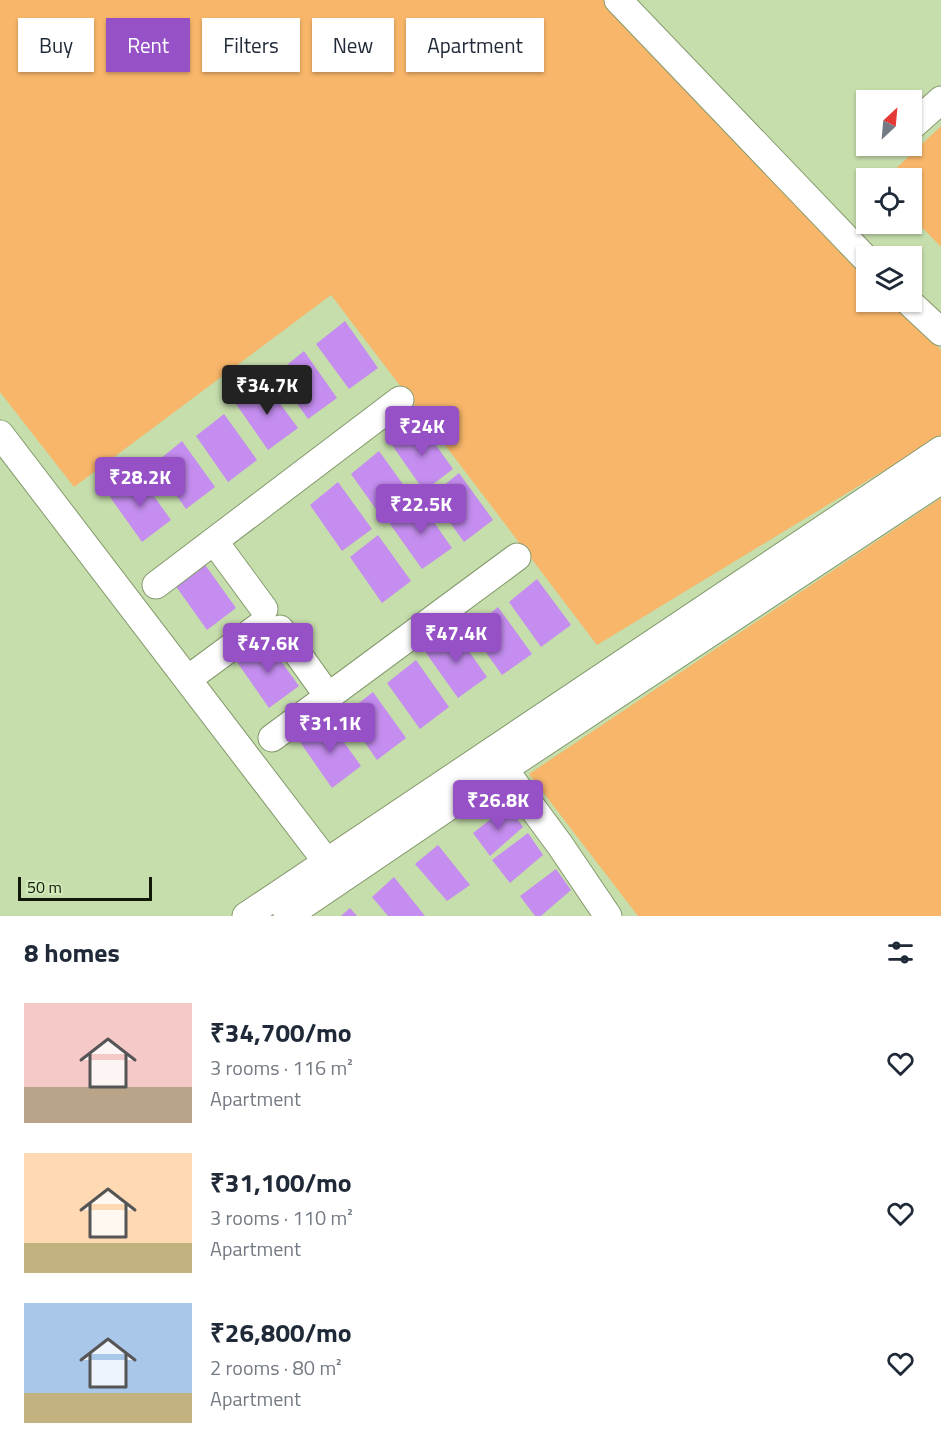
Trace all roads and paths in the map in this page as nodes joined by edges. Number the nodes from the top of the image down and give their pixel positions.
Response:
1 (618, 0) edge
2 (941, 100) edge
3 (922, 117) edge
4 (856, 249) edge
5 (920, 312) edge
6 (941, 332) edge
7 (400, 400) dead end
8 (0, 434) edge
9 (941, 450) edge
10 (941, 480) edge
11 (214, 541) junction
12 (517, 557) dead end
13 (156, 585) dead end
14 (268, 621) junction
15 (189, 680) junction
16 (328, 696) junction
17 (272, 738) dead end
18 (498, 759) junction
19 (334, 870) junction
20 (601, 914) edge
21 (246, 916) edge
22 (287, 916) edge

1 - 4 street
2 - 3 street
5 - 6 street
7 - 11 street
8 - 15 street
9 - 18 street
10 - 18 street
11 - 13 street
11 - 14 street
12 - 16 street
14 - 15 street
14 - 16 street
15 - 19 street
16 - 17 street
18 - 19 street
18 - 20 street
19 - 21 street
19 - 22 street

